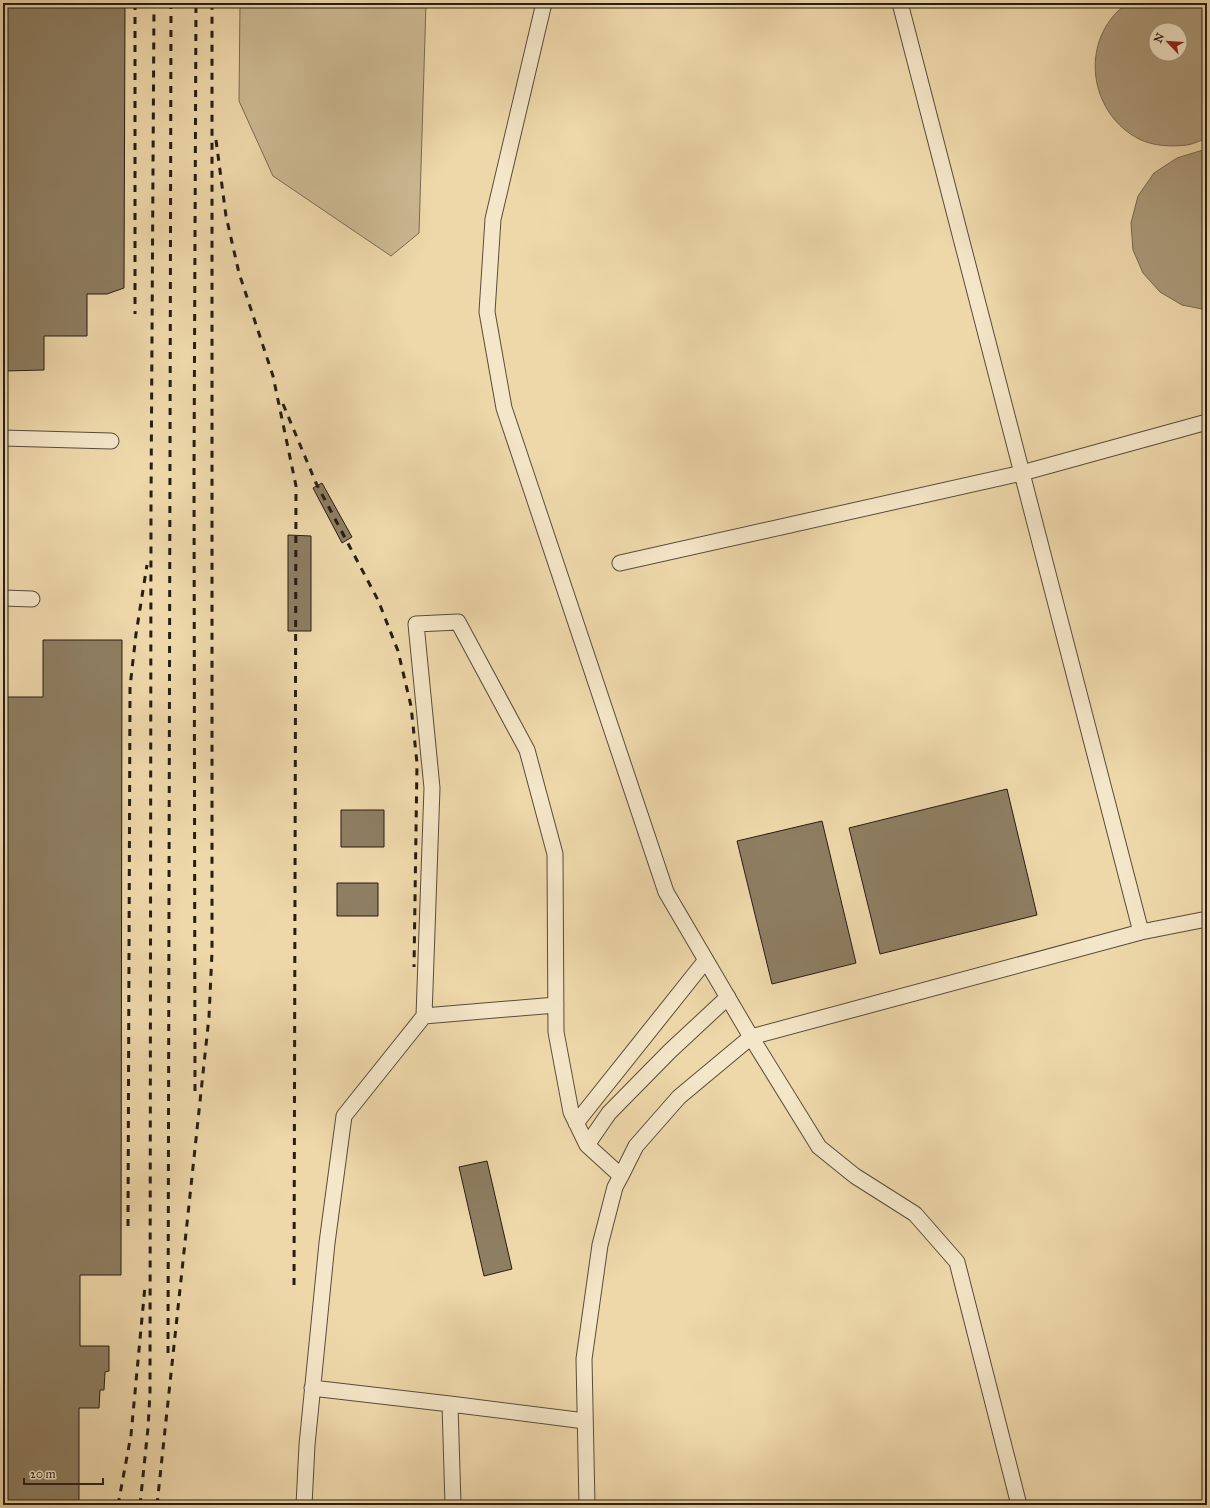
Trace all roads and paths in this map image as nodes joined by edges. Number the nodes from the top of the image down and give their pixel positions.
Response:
1 (544, 3) edge
2 (900, 3) edge
3 (1207, 422) edge
4 (3, 438) edge
5 (111, 441) dead end
6 (1022, 473) junction
7 (620, 563) dead end
8 (3, 598) edge
9 (32, 599) dead end
10 (1207, 918) edge
11 (1140, 932) junction
12 (706, 960) junction
13 (728, 997) junction
14 (556, 1004) junction
15 (424, 1016) junction
16 (751, 1037) junction
17 (576, 1124) junction
18 (587, 1145) junction
19 (621, 1176) junction
20 (312, 1388) junction
21 (450, 1404) junction
22 (585, 1421) junction
23 (304, 1505) edge
24 (453, 1505) edge
25 (587, 1505) edge
26 (1019, 1505) edge

1 - 12 lane
2 - 6 lane
3 - 6 lane
4 - 5 lane
6 - 7 lane
6 - 11 lane
8 - 9 lane
10 - 11 lane
11 - 16 lane
12 - 13 lane
12 - 17 lane
13 - 16 lane
13 - 18 lane
14 - 15 lane
14 - 15 lane
14 - 17 lane
15 - 20 lane
16 - 19 lane
16 - 26 lane
17 - 18 lane
18 - 19 lane
19 - 22 lane
20 - 21 lane
20 - 23 lane
21 - 22 lane
21 - 24 lane
22 - 25 lane

